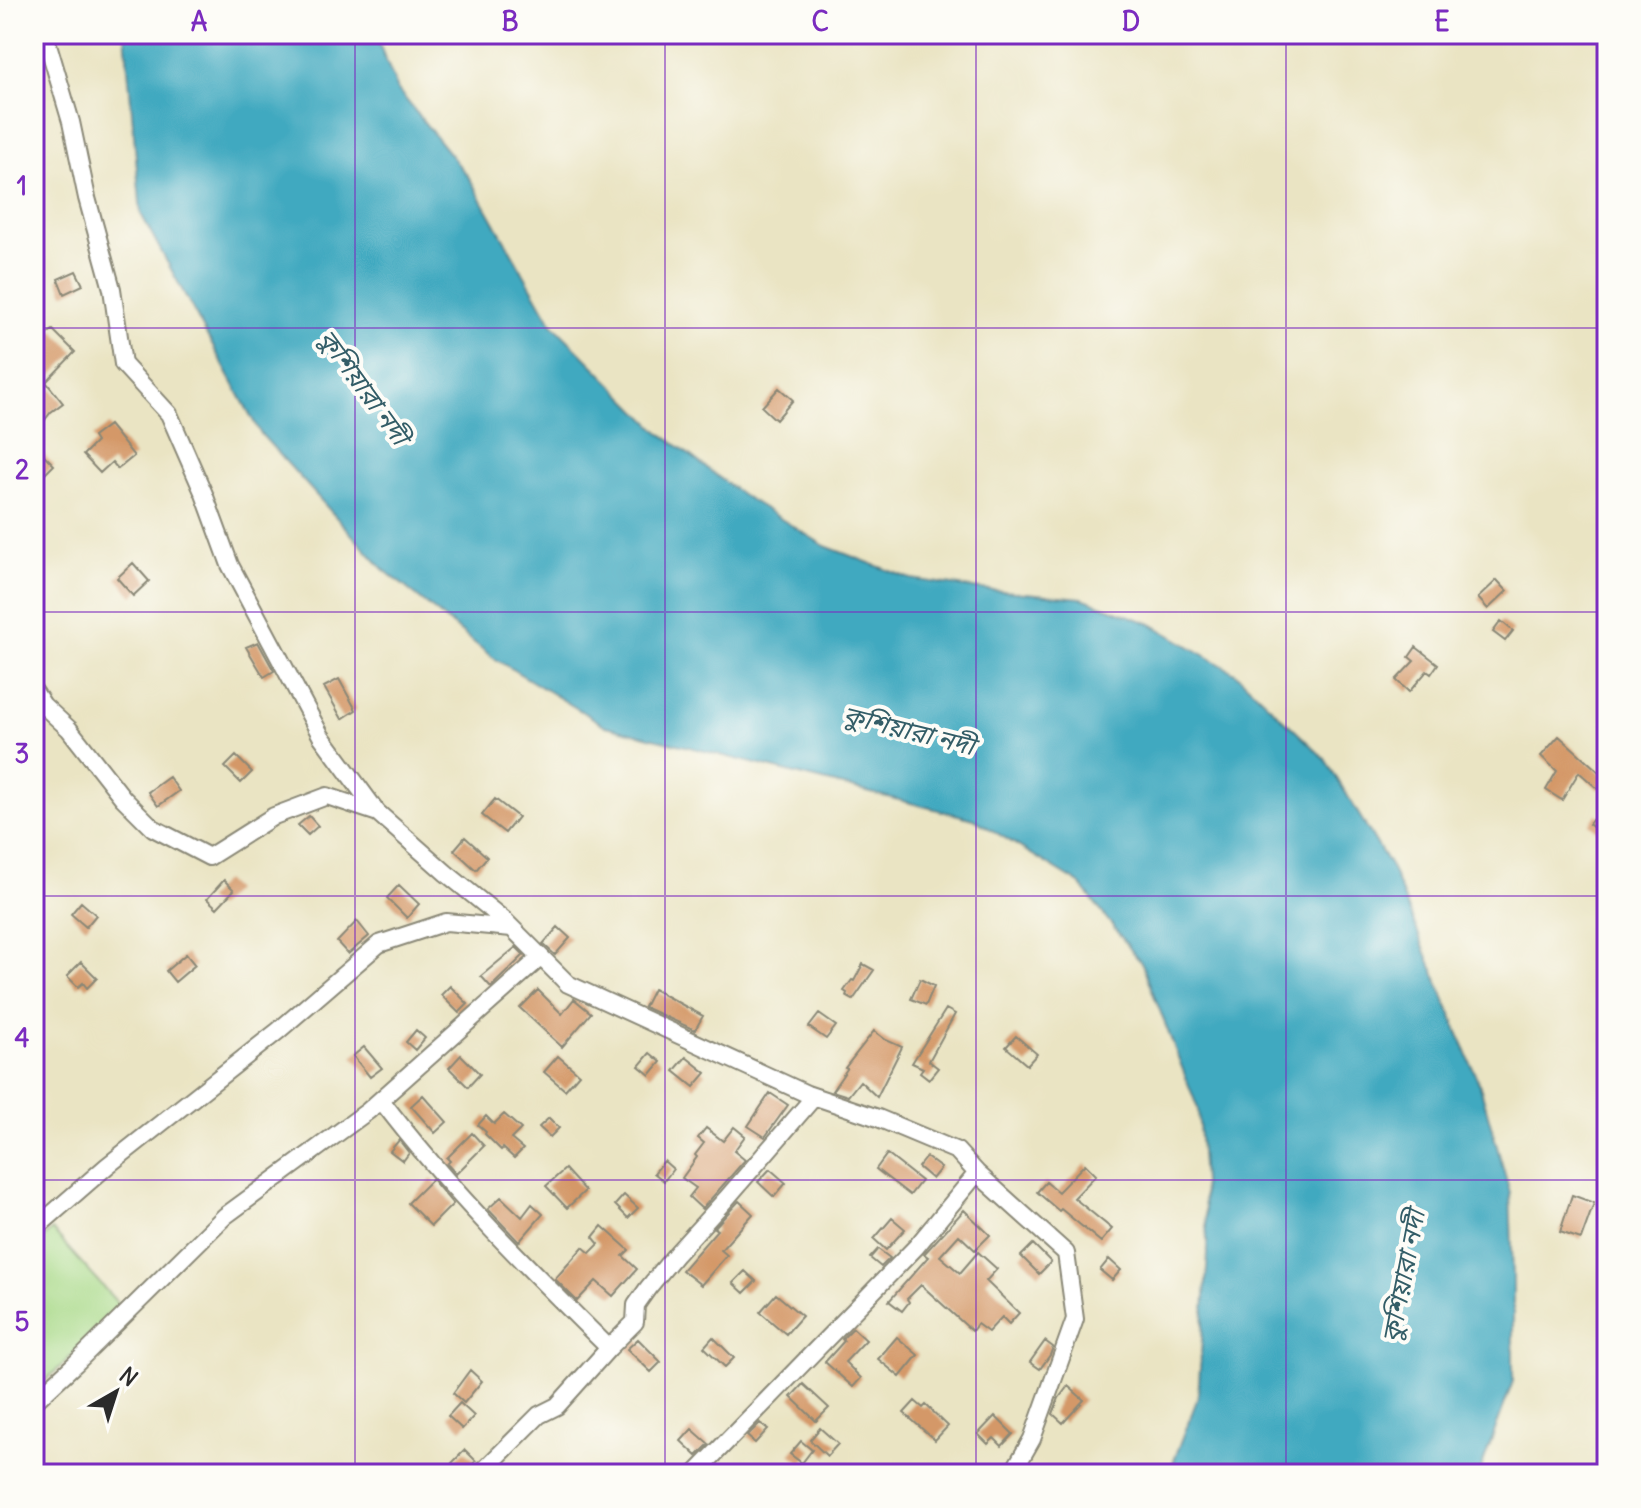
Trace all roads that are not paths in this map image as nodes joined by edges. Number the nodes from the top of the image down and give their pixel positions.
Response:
1 (45, 34) edge
2 (34, 691) edge
3 (378, 813) junction
4 (512, 928) junction
5 (541, 957) junction
6 (814, 1097) junction
7 (381, 1100) junction
8 (977, 1173) junction
9 (37, 1227) dead end
10 (609, 1348) junction
11 (34, 1402) edge
12 (480, 1474) edge
13 (695, 1474) edge
14 (1012, 1474) edge

1 - 3 street
2 - 3 street
3 - 4 street
4 - 5 street
4 - 9 street
5 - 6 street
5 - 7 street
6 - 8 street
6 - 10 street
7 - 10 street
7 - 11 street
8 - 13 street
8 - 14 street
10 - 12 street

